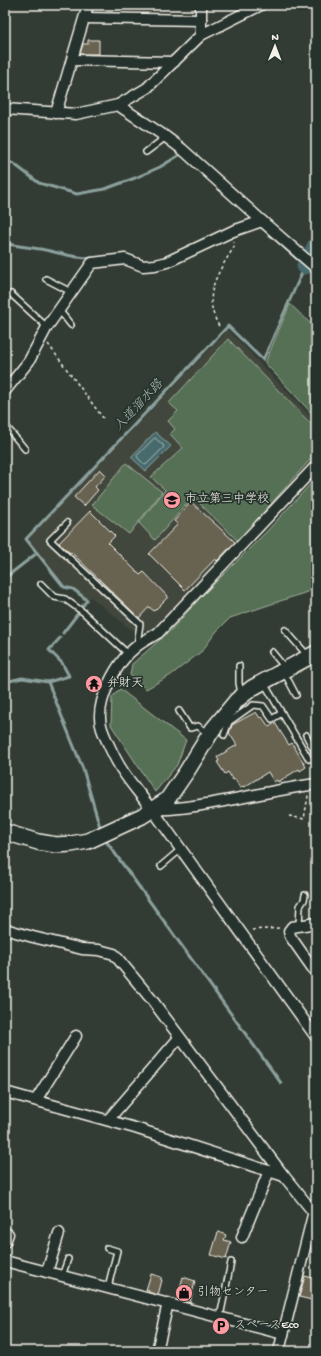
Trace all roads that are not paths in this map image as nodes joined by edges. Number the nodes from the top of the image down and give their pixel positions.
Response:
1 (88, 5) edge
2 (201, 5) edge
3 (262, 5) edge
4 (85, 18) junction
5 (201, 20) junction
6 (201, 36) junction
7 (73, 60) junction
8 (174, 62) junction
9 (118, 105) junction
10 (5, 109) edge
11 (56, 113) junction
12 (166, 137) junction
13 (146, 152) dead end
14 (262, 221) junction
15 (314, 266) edge
16 (46, 279) dead end
17 (71, 292) junction
18 (12, 294) dead end
19 (58, 310) junction
20 (71, 325) dead end
21 (44, 332) junction
22 (5, 392) edge
23 (5, 425) edge
24 (25, 450) dead end
25 (316, 466) edge
26 (67, 523) dead end
27 (41, 584) dead end
28 (285, 630) dead end
29 (136, 646) junction
30 (272, 652) dead end
31 (128, 654) junction
32 (313, 655) edge
33 (239, 666) dead end
34 (285, 670) junction
35 (264, 682) junction
36 (242, 696) junction
37 (296, 696) dead end
38 (179, 711) dead end
39 (282, 713) junction
40 (209, 735) junction
41 (224, 735) dead end
42 (306, 735) dead end
43 (316, 754) edge
44 (309, 759) dead end
45 (314, 789) edge
46 (152, 809) junction
47 (5, 831) edge
48 (181, 849) junction
49 (161, 866) dead end
50 (305, 895) dead end
51 (316, 923) edge
52 (295, 926) junction
53 (5, 929) edge
54 (316, 973) edge
55 (76, 1036) dead end
56 (316, 1036) edge
57 (179, 1038) junction
58 (5, 1092) edge
59 (36, 1100) junction
60 (108, 1120) junction
61 (269, 1171) junction
62 (284, 1176) junction
63 (315, 1208) edge
64 (59, 1233) dead end
65 (242, 1237) dead end
66 (107, 1248) dead end
67 (68, 1259) dead end
68 (5, 1261) edge
69 (231, 1262) dead end
70 (46, 1272) junction
71 (62, 1276) junction
72 (108, 1287) junction
73 (168, 1303) junction
74 (220, 1317) junction
75 (283, 1334) junction
76 (157, 1351) edge
77 (279, 1351) edge

1 - 4 street
2 - 5 street
3 - 6 street
4 - 5 street
4 - 7 street
5 - 6 street
6 - 8 street
7 - 8 street
7 - 11 street
8 - 9 street
9 - 11 street
9 - 12 street
10 - 11 street
12 - 13 lane
12 - 14 street
14 - 15 street
14 - 17 street
16 - 17 lane
17 - 19 street
18 - 21 lane
19 - 20 lane
19 - 21 street
21 - 22 street
23 - 24 lane
25 - 29 street
26 - 29 lane
27 - 31 lane
28 - 32 lane
29 - 31 street
30 - 34 lane
31 - 46 street
32 - 34 street
33 - 36 lane
34 - 35 street
34 - 37 lane
35 - 36 street
35 - 39 lane
36 - 40 street
38 - 40 lane
39 - 41 lane
39 - 44 lane
40 - 46 street
42 - 43 lane
45 - 46 street
46 - 47 street
46 - 48 street
48 - 49 lane
48 - 56 street
50 - 52 lane
51 - 52 street
52 - 54 street
53 - 57 street
55 - 59 street
57 - 60 street
57 - 62 street
58 - 59 street
59 - 60 street
60 - 61 street
61 - 62 street
61 - 65 street
62 - 63 street
63 - 75 street
64 - 70 street
66 - 72 lane
67 - 71 lane
68 - 70 street
69 - 74 lane
70 - 71 street
71 - 72 street
72 - 73 street
73 - 74 street
73 - 76 street
74 - 75 street
75 - 77 street

